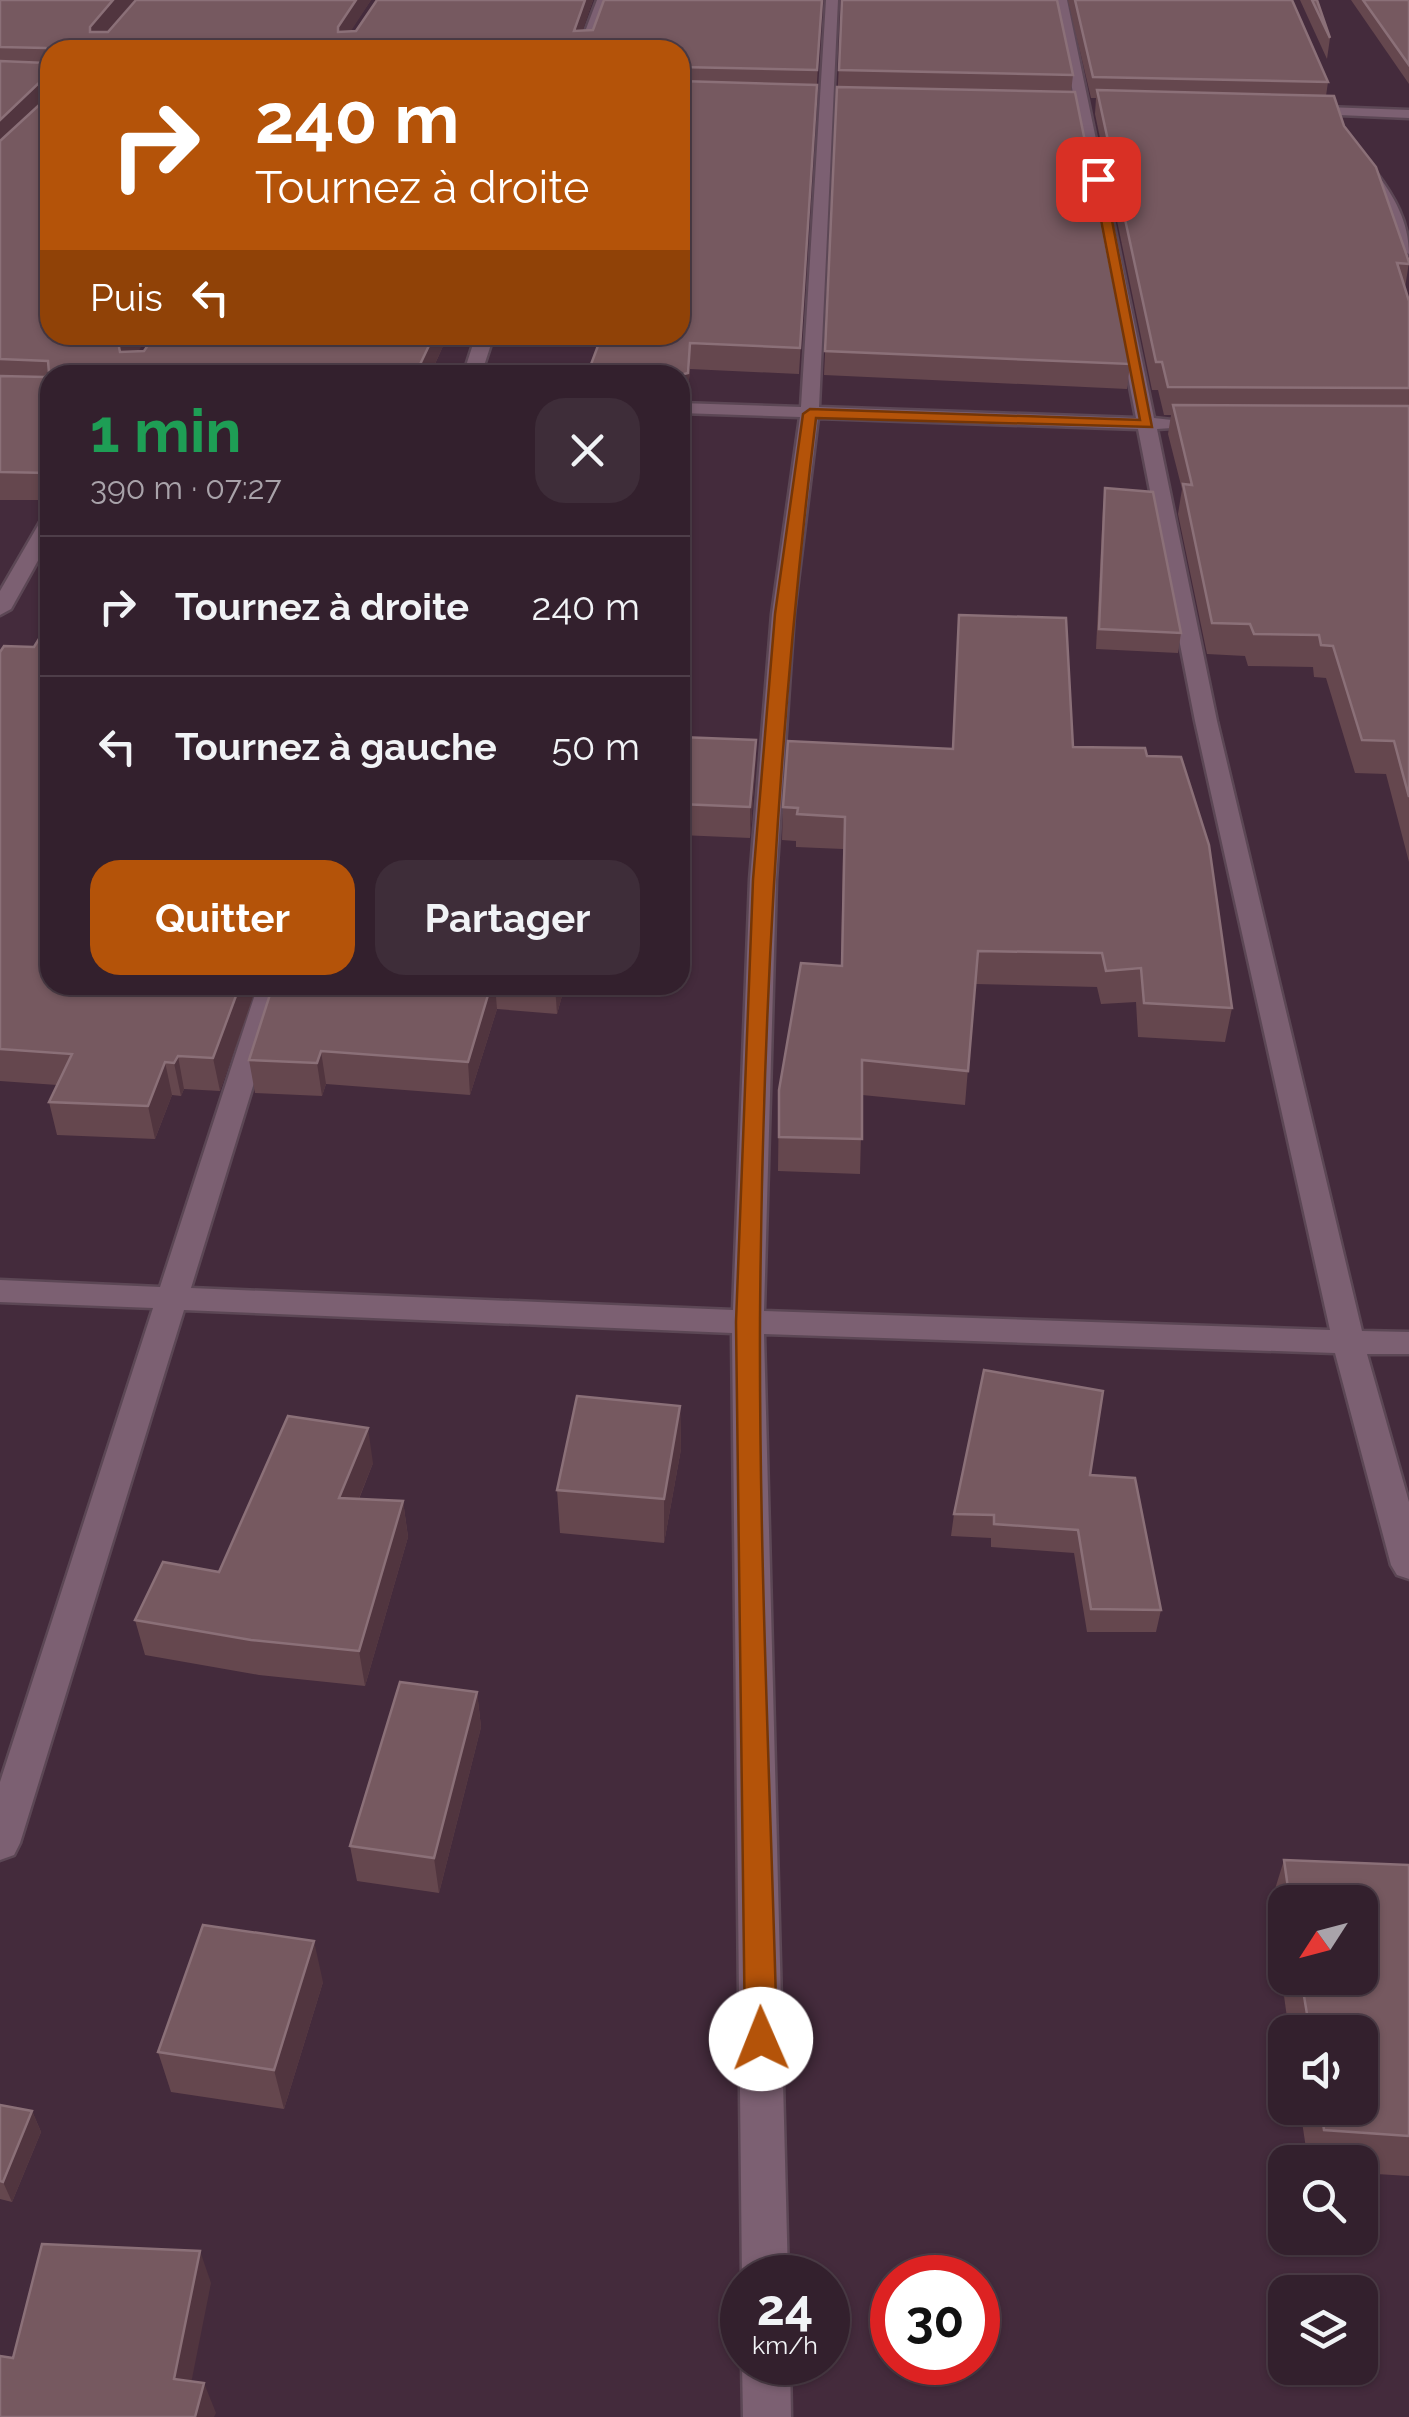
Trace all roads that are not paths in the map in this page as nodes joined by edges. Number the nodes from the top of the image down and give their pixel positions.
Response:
1 (603, 0) edge
2 (832, 0) edge
3 (1061, 0) edge
4 (588, 40) edge
5 (1332, 94) edge
6 (1279, 109) edge
7 (1338, 110) junction
8 (1409, 114) edge
9 (1344, 129) edge
10 (1361, 162) edge
11 (1409, 249) edge
12 (690, 408) edge
13 (810, 414) junction
14 (1148, 424) junction
15 (1185, 424) edge
16 (40, 539) edge
17 (0, 609) edge
18 (268, 995) edge
19 (0, 1291) edge
20 (170, 1296) junction
21 (748, 1322) junction
22 (1348, 1341) junction
23 (1409, 1343) edge
24 (1409, 1565) edge
25 (0, 1843) edge
26 (765, 2255) edge
27 (766, 2385) edge
28 (767, 2417) edge

1 - 4 street
2 - 13 street
3 - 14 street
5 - 7 street
6 - 7 street
7 - 8 street
7 - 9 street
10 - 11 street
12 - 13 street
13 - 14 street
13 - 21 street
14 - 15 street
14 - 22 street
16 - 17 street
18 - 20 street
19 - 20 street
20 - 21 street
20 - 25 street
21 - 22 street
21 - 26 street
22 - 23 street
22 - 24 street
27 - 28 street

